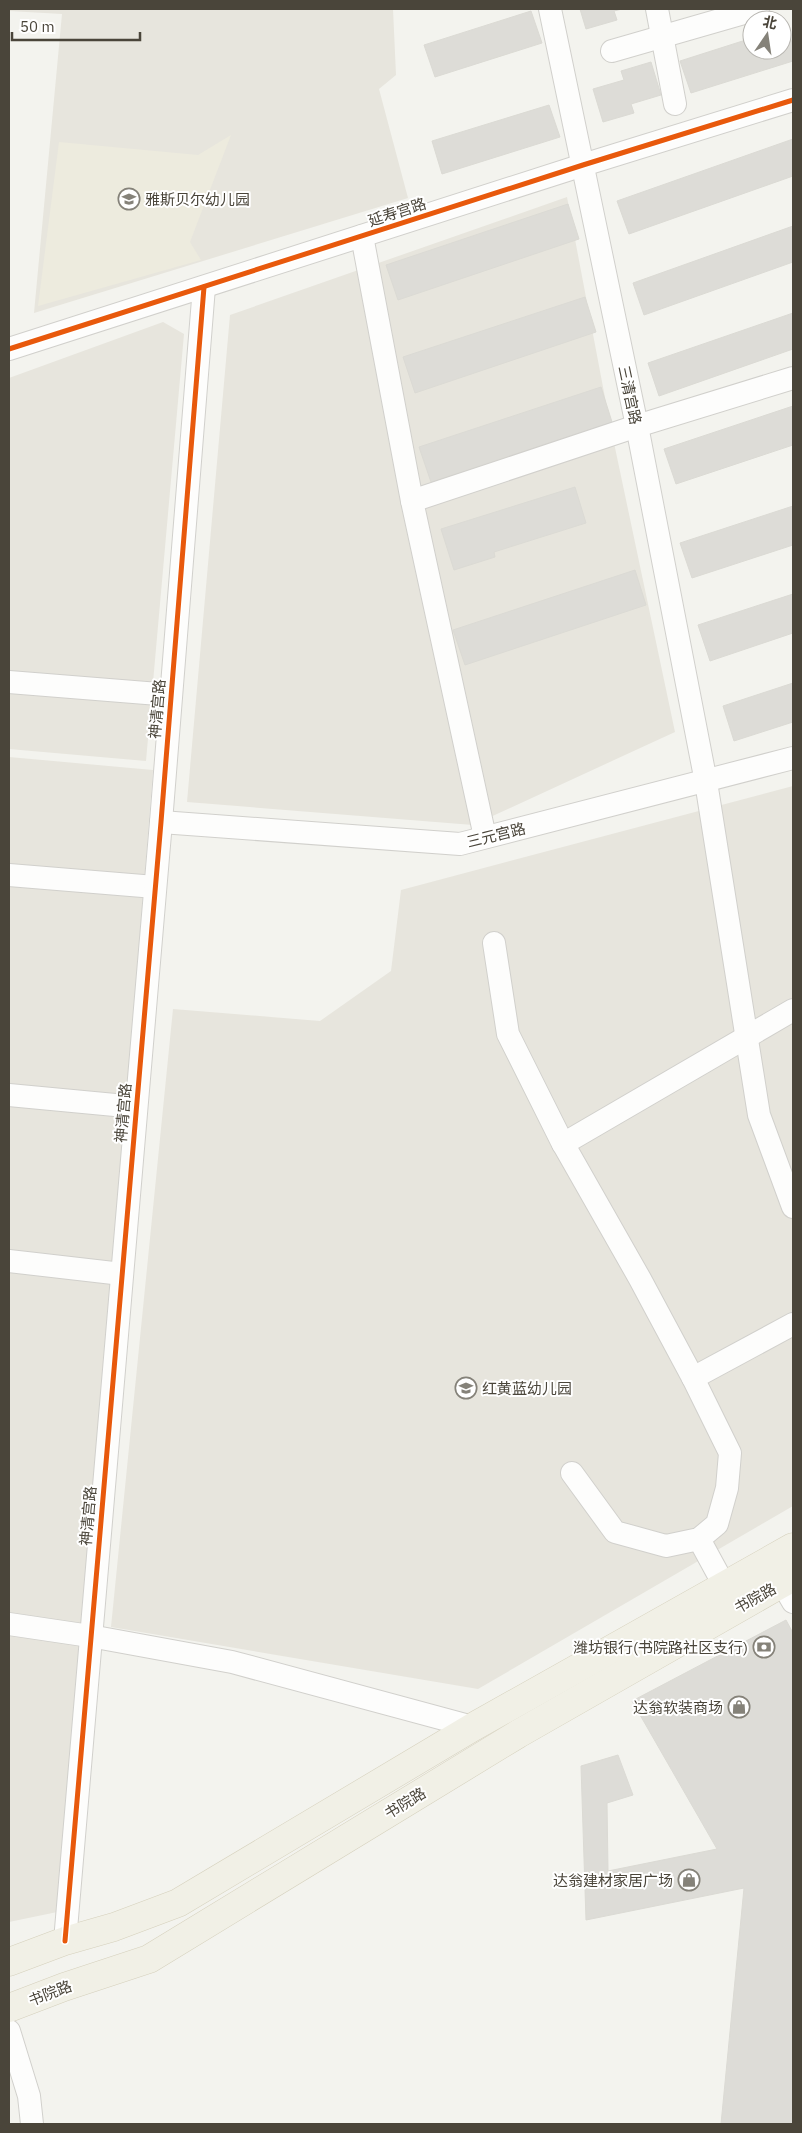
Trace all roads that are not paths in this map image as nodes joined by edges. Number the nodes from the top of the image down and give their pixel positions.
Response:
1 (550, 9) edge
2 (657, 9) edge
3 (758, 9) edge
4 (662, 36) junction
5 (612, 51) dead end
6 (793, 100) edge
7 (676, 104) dead end
8 (582, 165) junction
9 (362, 236) junction
10 (204, 287) junction
11 (9, 349) edge
12 (793, 378) edge
13 (637, 426) junction
14 (412, 501) junction
15 (9, 682) edge
16 (171, 694) junction
17 (793, 758) edge
18 (706, 782) junction
19 (161, 822) junction
20 (485, 838) junction
21 (9, 875) edge
22 (155, 887) junction
23 (494, 943) dead end
24 (793, 1010) edge
25 (746, 1037) junction
26 (9, 1095) edge
27 (136, 1107) junction
28 (563, 1144) junction
29 (793, 1207) edge
30 (9, 1261) edge
31 (122, 1274) junction
32 (793, 1324) edge
33 (693, 1378) junction
34 (572, 1473) dead end
35 (699, 1539) junction
36 (793, 1547) edge
37 (724, 1585) junction
38 (790, 1587) edge
39 (9, 1624) edge
40 (90, 1636) junction
41 (473, 1728) junction
42 (65, 1940) junction
43 (9, 1962) edge
44 (9, 2008) edge
45 (9, 2031) edge
46 (32, 2124) edge

1 - 8 street, 三清宫路
2 - 4 street
3 - 4 street
4 - 5 street
4 - 7 street
6 - 8 street, 延寿宫路
8 - 9 street, 延寿宫路
8 - 13 street, 三清宫路
9 - 10 street, 延寿宫路
9 - 14 street
10 - 11 street, 延寿宫路
10 - 16 street, 神清宫路
12 - 13 street
13 - 14 street
13 - 18 street, 三清宫路
14 - 20 street
15 - 16 street
16 - 19 street, 神清宫路
17 - 18 street, 三元宫路
18 - 20 street, 三元宫路
18 - 25 street, 三清宫路
19 - 20 street, 三元宫路
19 - 22 street, 神清宫路
21 - 22 street
22 - 27 street, 神清宫路
23 - 28 street
24 - 25 street
25 - 28 street
25 - 29 street, 三清宫路
26 - 27 street
27 - 31 street, 神清宫路
28 - 33 street
30 - 31 street
31 - 40 street, 神清宫路
32 - 33 street
33 - 35 street
34 - 35 street
35 - 37 street
36 - 37 main road, 书院路
37 - 41 main road, 书院路
38 - 44 main road, 书院路
39 - 40 street
40 - 41 street
40 - 42 street, 神清宫路
41 - 42 main road, 书院路
42 - 43 main road, 书院路
45 - 46 street

